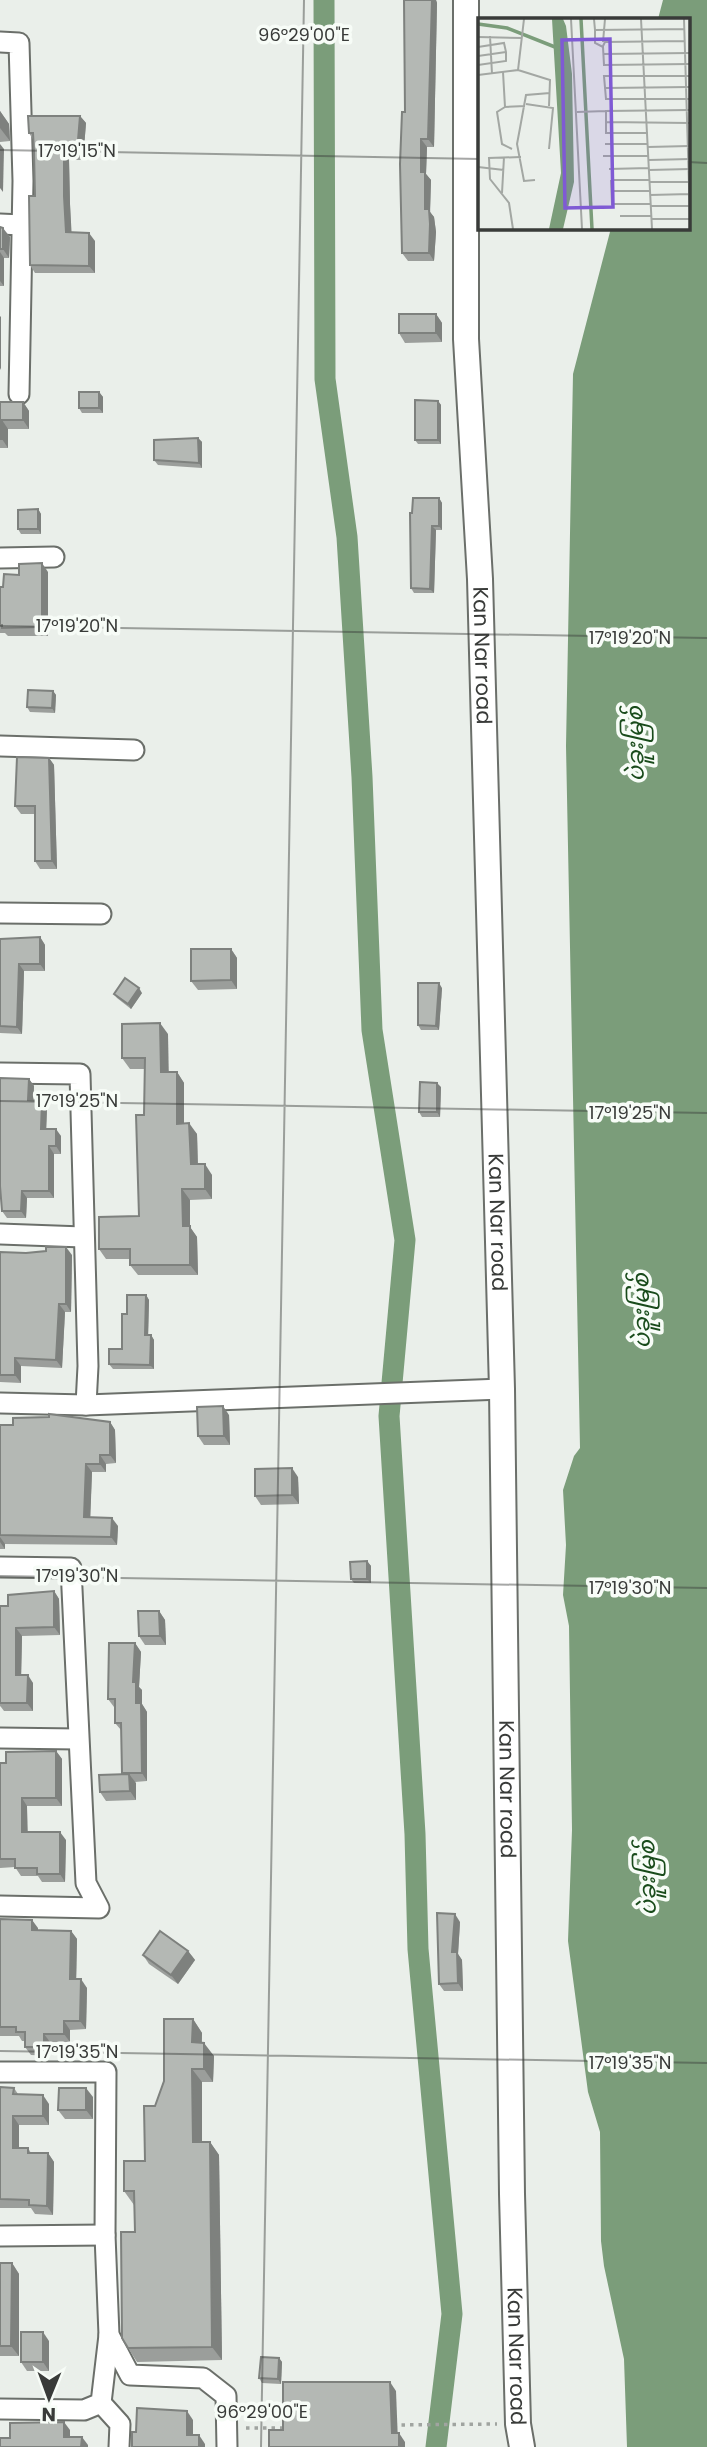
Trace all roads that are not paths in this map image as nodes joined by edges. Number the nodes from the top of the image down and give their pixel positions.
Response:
1 (466, 0) edge
2 (0, 42) edge
3 (0, 224) edge
4 (22, 225) junction
5 (17, 394) edge
6 (54, 557) dead end
7 (0, 558) edge
8 (0, 746) edge
9 (134, 750) dead end
10 (0, 913) edge
11 (101, 914) dead end
12 (0, 1073) edge
13 (0, 1234) edge
14 (83, 1237) junction
15 (502, 1389) junction
16 (0, 1403) edge
17 (86, 1405) junction
18 (0, 1567) edge
19 (0, 1738) edge
20 (78, 1739) junction
21 (0, 1906) edge
22 (0, 2071) edge
23 (105, 2235) junction
24 (0, 2236) edge
25 (109, 2335) junction
26 (101, 2403) junction
27 (0, 2409) edge
28 (520, 2435) edge
29 (119, 2447) edge
30 (227, 2447) edge

1 - 15 street, Kan Nar road
2 - 4 street
3 - 4 street
4 - 5 street
6 - 7 street
8 - 9 street
10 - 11 street
12 - 14 street
13 - 14 street
14 - 17 street
15 - 17 street
15 - 28 street, Kan Nar road
16 - 17 street
18 - 20 street
19 - 20 street
20 - 21 street
22 - 23 street
23 - 24 street
23 - 25 street
25 - 26 street
25 - 30 street
26 - 27 street
26 - 29 street

